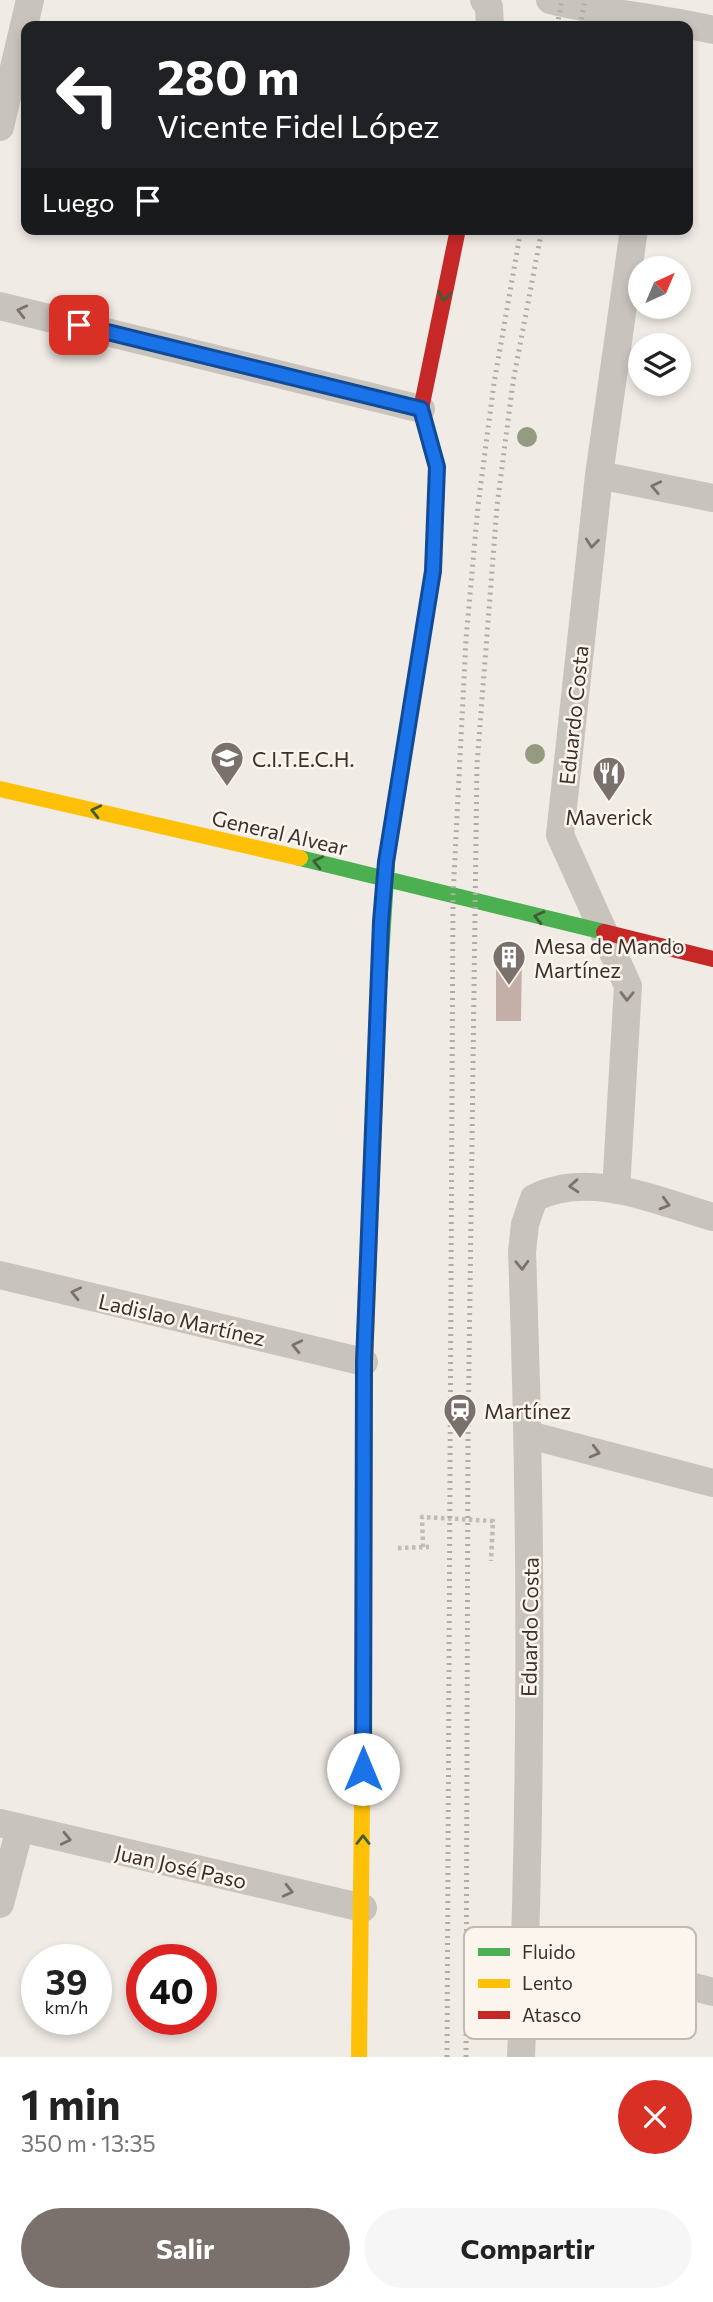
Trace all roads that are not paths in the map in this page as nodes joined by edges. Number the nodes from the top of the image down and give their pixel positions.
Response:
1 (30, 0) edge
2 (484, 0) edge
3 (550, 0) edge
4 (666, 15) edge
5 (25, 21) edge
6 (490, 21) edge
7 (685, 21) edge
8 (693, 24) edge
9 (713, 30) edge
10 (21, 38) edge
11 (0, 127) edge
12 (457, 235) edge
13 (633, 235) edge
14 (0, 306) edge
15 (421, 409) junction
16 (599, 475) junction
17 (713, 498) edge
18 (0, 789) edge
19 (384, 877) junction
20 (605, 933) junction
21 (713, 959) edge
22 (616, 1190) junction
23 (713, 1217) edge
24 (0, 1275) edge
25 (364, 1362) junction
26 (529, 1435) junction
27 (713, 1483) edge
28 (10, 1825) edge
29 (0, 1904) edge
30 (363, 1908) junction
31 (526, 1927) edge
32 (696, 1987) edge
33 (713, 1992) edge
34 (522, 2039) edge
35 (359, 2057) edge
36 (521, 2057) edge

1 - 5 street
2 - 6 street
3 - 4 street
4 - 7 street
8 - 9 street
10 - 11 street
12 -> 15 street
13 - 16 street, Eduardo Costa
15 -> 14 street
15 - 19 street
17 -> 16 street
16 -> 20 street, Eduardo Costa
19 -> 18 street, General Alvear
20 -> 19 street, General Alvear
19 - 25 street
20 - 21 street, General Alvear
20 -> 22 street, Eduardo Costa
22 -> 23 street
22 -> 26 street, Eduardo Costa
25 -> 24 street, Ladislao Martínez
30 -> 25 street
26 -> 27 street
26 - 31 street, Eduardo Costa
28 - 29 street
28 -> 30 street, Juan José Paso
30 - 35 street
32 - 33 street
34 - 36 street, Eduardo Costa

